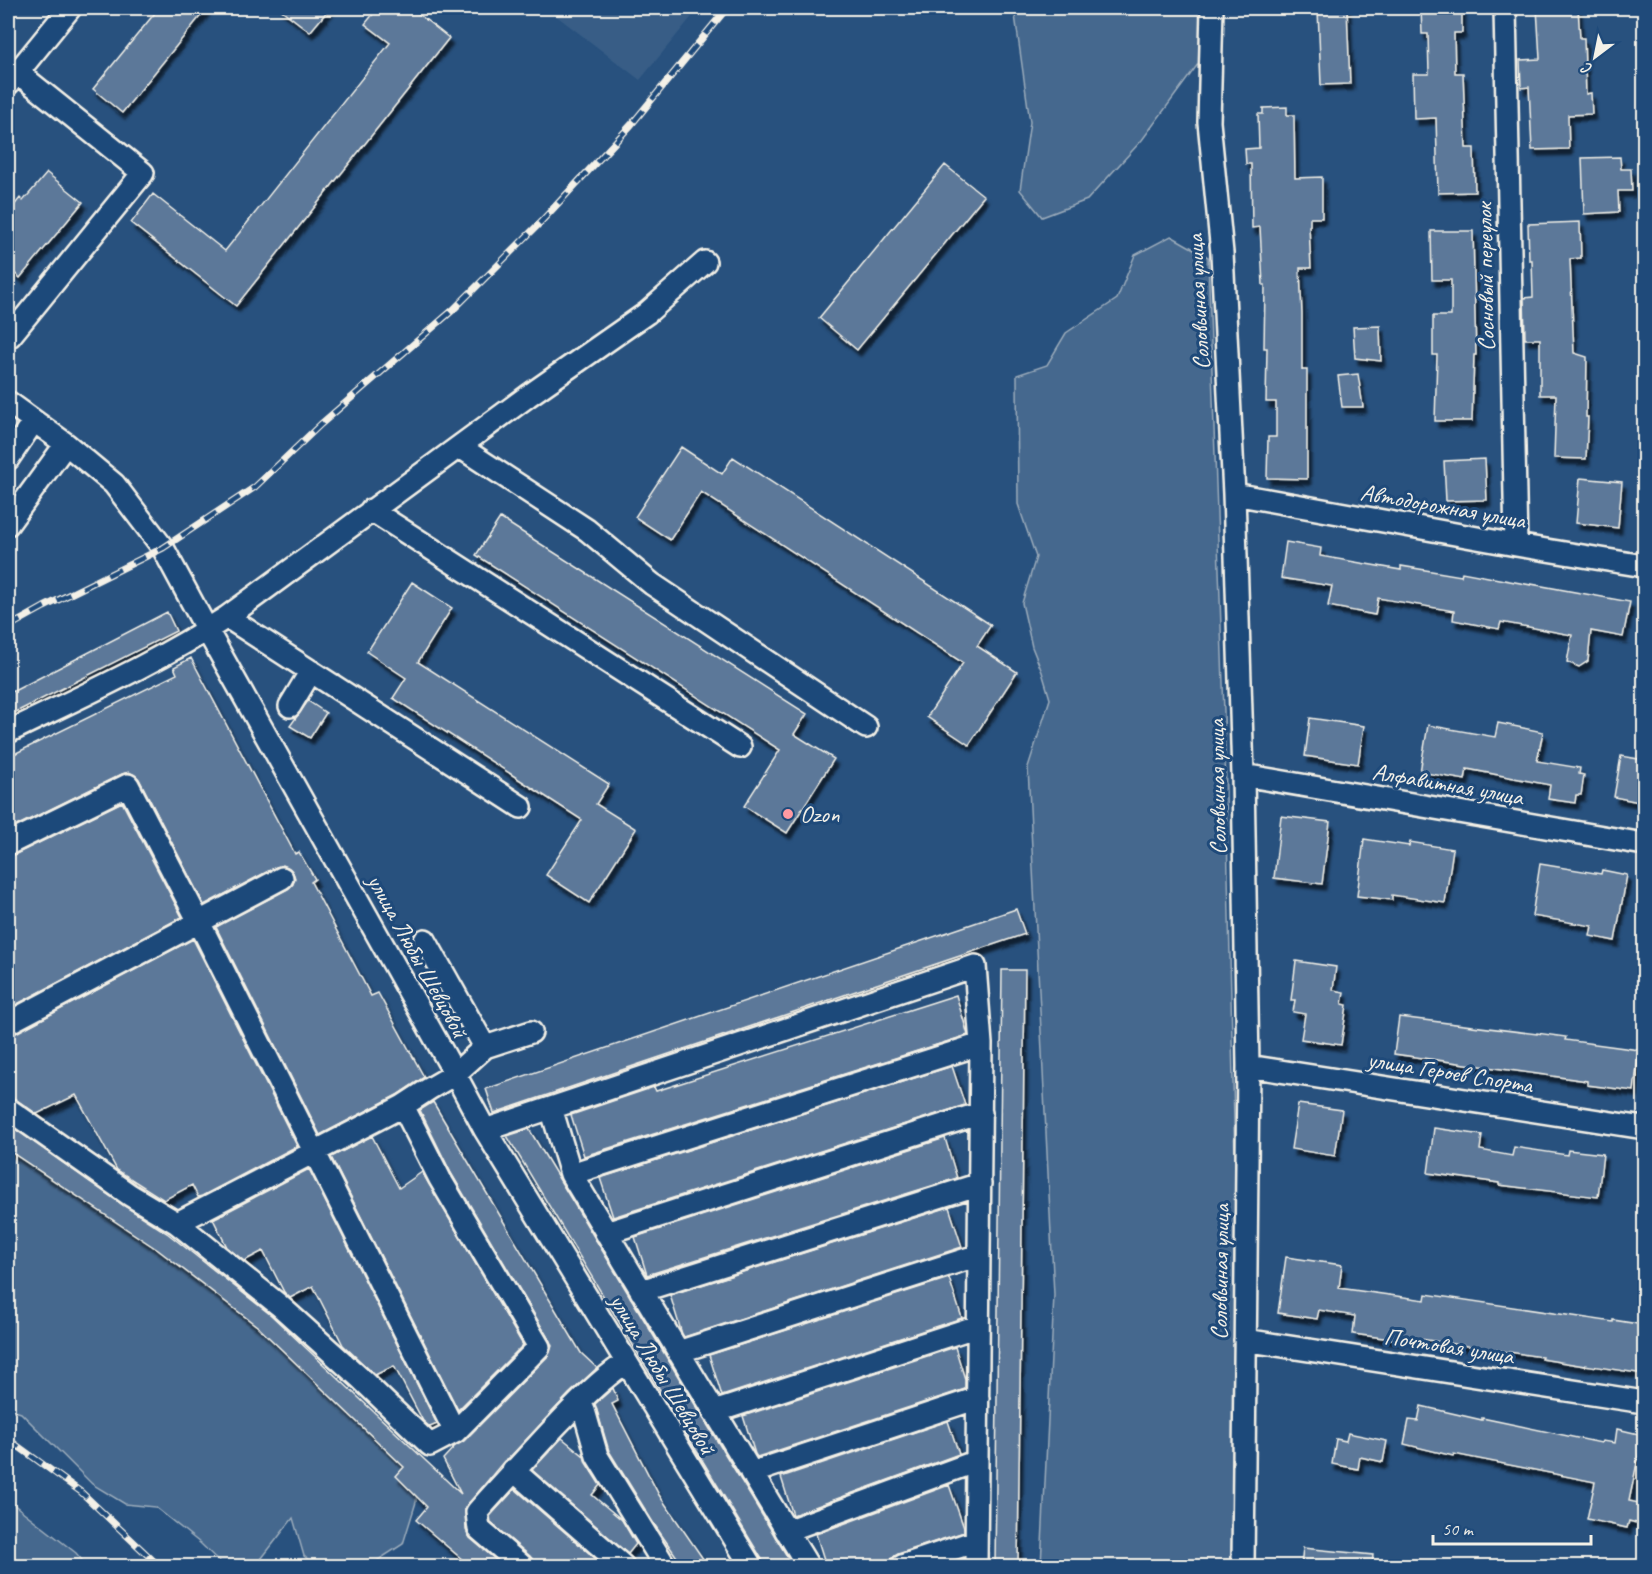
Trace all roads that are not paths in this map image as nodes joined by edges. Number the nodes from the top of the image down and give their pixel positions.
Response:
1 (70, 8) edge
2 (1212, 8) edge
3 (1505, 8) edge
4 (12, 78) edge
5 (705, 262) dead end
6 (10, 336) dead end
7 (8, 402) edge
8 (33, 422) junction
9 (66, 444) junction
10 (460, 447) junction
11 (8, 459) edge
12 (1234, 494) junction
13 (371, 510) junction
14 (8, 524) edge
15 (1516, 545) junction
16 (1644, 566) edge
17 (228, 616) junction
18 (207, 630) junction
19 (311, 671) junction
20 (290, 706) dead end
21 (866, 727) dead end
22 (8, 732) edge
23 (740, 747) dead end
24 (1243, 775) junction
25 (521, 807) dead end
26 (8, 844) edge
27 (1644, 844) edge
28 (282, 878) dead end
29 (199, 922) junction
30 (425, 940) dead end
31 (8, 1023) edge
32 (531, 1032) dead end
33 (981, 1044) junction
34 (485, 1047) junction
35 (1248, 1066) junction
36 (455, 1074) junction
37 (403, 1106) junction
38 (551, 1108) junction
39 (8, 1109) edge
40 (981, 1113) junction
41 (1644, 1128) edge
42 (485, 1130) junction
43 (314, 1151) junction
44 (571, 1174) junction
45 (980, 1184) junction
46 (177, 1223) junction
47 (606, 1233) junction
48 (979, 1256) junction
49 (641, 1291) junction
50 (978, 1326) junction
51 (1245, 1340) junction
52 (678, 1352) junction
53 (626, 1363) junction
54 (978, 1398) junction
55 (581, 1400) junction
56 (1644, 1402) edge
57 (714, 1412) junction
58 (455, 1432) junction
59 (977, 1461) junction
60 (513, 1470) junction
61 (751, 1473) junction
62 (786, 1530) junction
63 (976, 1541) junction
64 (522, 1566) edge
65 (623, 1566) edge
66 (665, 1566) edge
67 (750, 1566) edge
68 (807, 1566) edge
69 (902, 1566) edge
70 (976, 1566) edge
71 (1243, 1566) edge

1 - 4 street
2 - 12 street, Соловьиная улица
3 - 15 street, Сосновый переулок
4 - 6 street
5 - 10 street
7 - 8 street, улица Любы Шевцовой
8 - 9 street, улица Любы Шевцовой
8 - 11 street
9 - 14 street
9 - 18 street, улица Любы Шевцовой
10 - 13 street
10 - 21 street
12 - 15 street, Автодорожная улица
12 - 24 street, Соловьиная улица
13 - 17 street
13 - 23 street
15 - 16 street, Автодорожная улица
17 - 18 street
17 - 19 street
18 - 22 street
18 - 36 street, улица Любы Шевцовой
19 - 20 street
19 - 25 street
24 - 27 street, Алфавитная улица
24 - 35 street, Соловьиная улица
26 - 29 street
28 - 29 street
29 - 31 street
29 - 43 street
30 - 34 street
32 - 34 street
33 - 38 street
33 - 40 street
33 - 44 street
34 - 36 street
35 - 41 street, улица Героев Спорта
35 - 51 street, Соловьиная улица
36 - 37 street
36 - 42 street, улица Любы Шевцовой
37 - 43 street
37 - 58 street
38 - 42 street
38 - 44 street
39 - 46 street
40 - 45 street
40 - 47 street
42 - 53 street, улица Любы Шевцовой
43 - 46 street
43 - 58 street
44 - 47 street
45 - 48 street
45 - 49 street
46 - 58 street
47 - 49 street
48 - 50 street
48 - 52 street
49 - 52 street
50 - 54 street
50 - 57 street
51 - 56 street, Почтовая улица
51 - 71 street, Соловьиная улица
52 - 57 street
53 - 55 street
53 - 67 street, улица Любы Шевцовой
54 - 59 street
54 - 61 street
55 - 60 street
55 - 66 street
57 - 61 street
59 - 62 street
59 - 63 street
60 - 64 street
60 - 65 street
61 - 62 street
62 - 68 street
63 - 69 street
63 - 70 street

